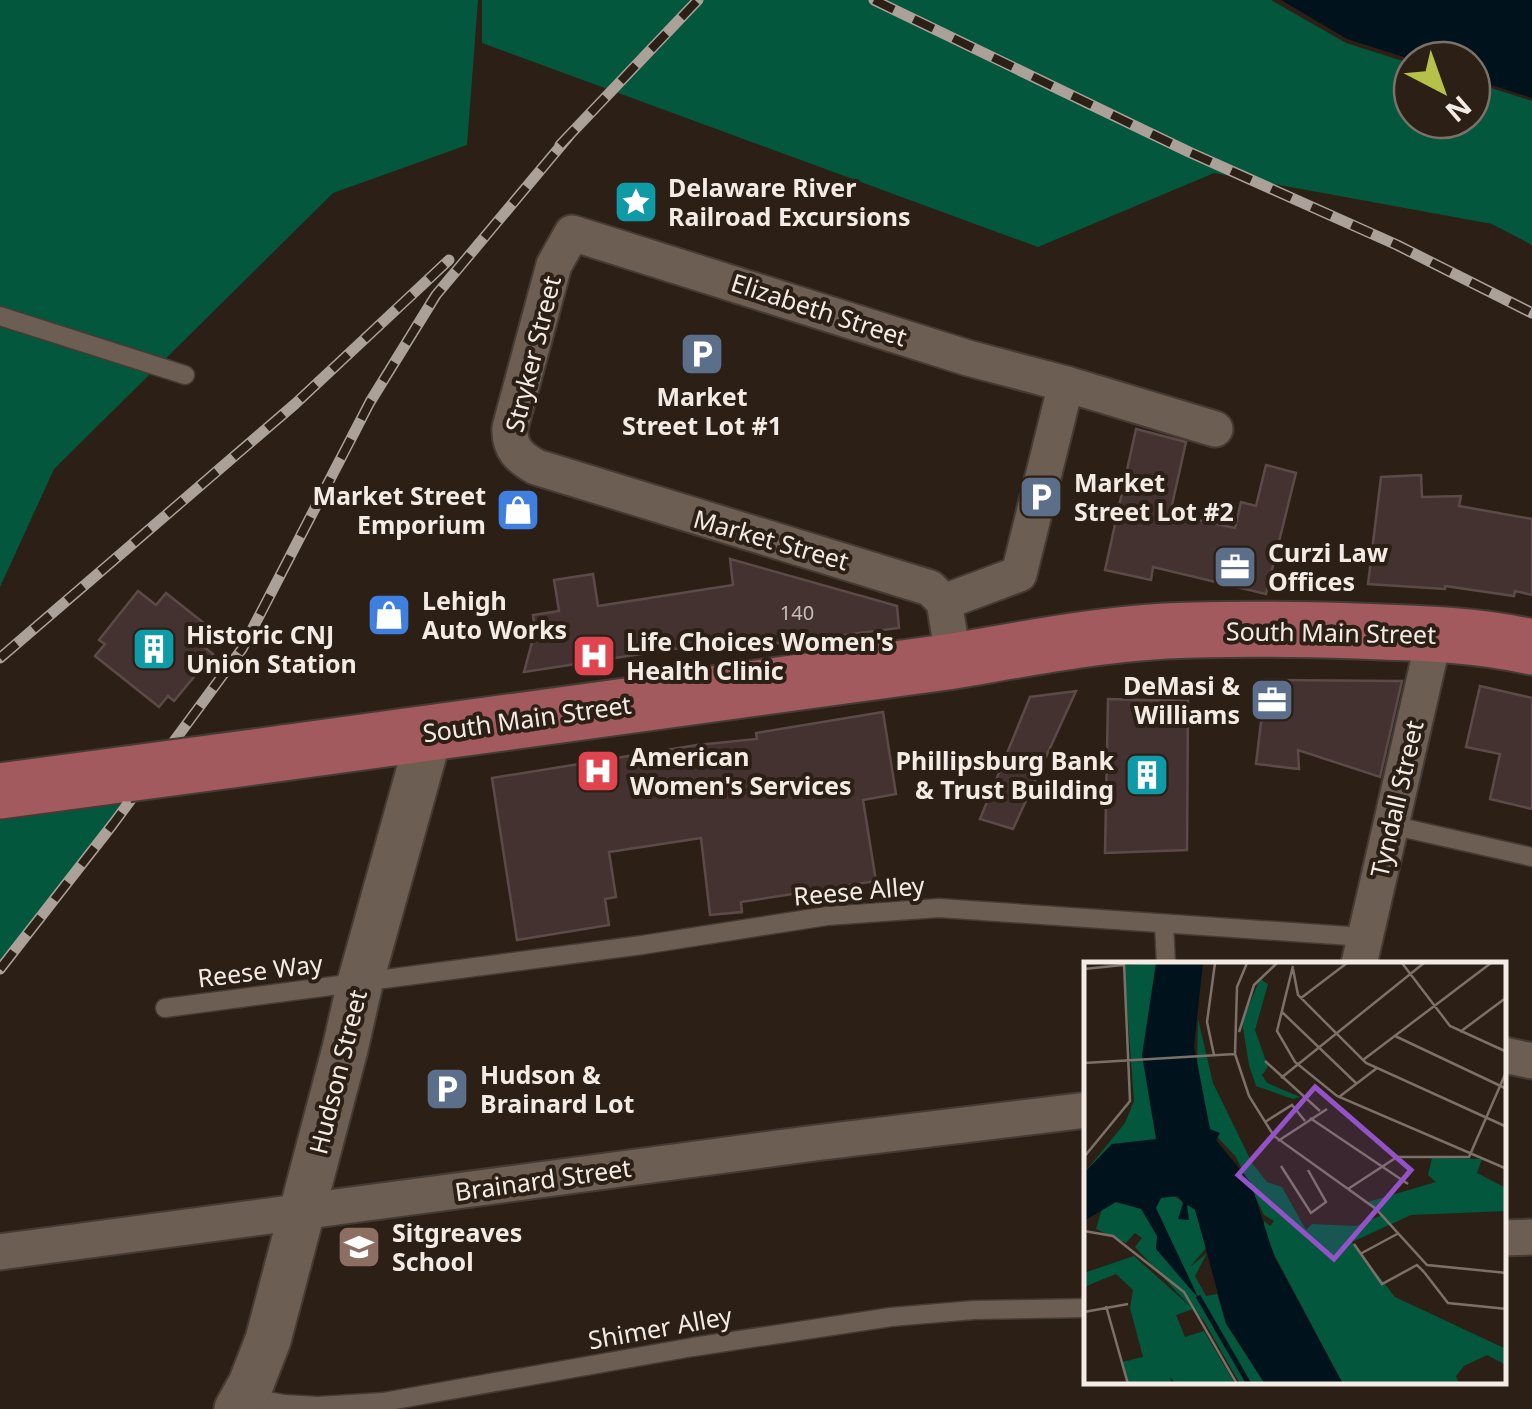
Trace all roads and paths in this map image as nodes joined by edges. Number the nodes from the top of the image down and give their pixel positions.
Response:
1 (572, 234) joint
2 (0, 316) edge
3 (185, 375) dead end
4 (1066, 384) junction
5 (1216, 430) dead end
6 (536, 467) joint
7 (944, 602) junction
8 (1435, 634) junction
9 (1532, 647) edge
10 (954, 661) junction
11 (430, 732) junction
12 (0, 791) edge
13 (1391, 825) junction
14 (1532, 857) edge
15 (1164, 924) junction
16 (1362, 951) edge
17 (1166, 962) edge
18 (360, 983) junction
19 (166, 1008) dead end
20 (1507, 1056) edge
21 (1532, 1062) edge
22 (1084, 1110) edge
23 (302, 1213) junction
24 (1532, 1237) edge
25 (1507, 1238) edge
26 (0, 1252) edge
27 (1084, 1308) edge
28 (240, 1403) edge

1 - 4 street, Elizabeth Street
1 - 6 street, Stryker Street
2 - 3 lane
4 - 5 street, Elizabeth Street
4 - 7 street
6 - 7 street, Market Street
7 - 10 street
8 - 9 main road, South Main Street
8 - 10 main road, South Main Street
8 - 13 street, Tyndall Street
10 - 11 main road, South Main Street
11 - 12 main road, South Main Street, bridge
11 - 18 street, Hudson Street
13 - 14 lane
13 - 16 street, Tyndall Street
15 - 16 lane, Reese Alley
15 - 17 lane
15 - 18 lane, Reese Alley
18 - 19 lane, Reese Way
18 - 23 street, Hudson Street
20 - 21 street
22 - 23 street, Brainard Street
23 - 26 street, Brainard Street
23 - 28 street, Hudson Street
24 - 25 street
27 - 28 lane, Shimer Alley

